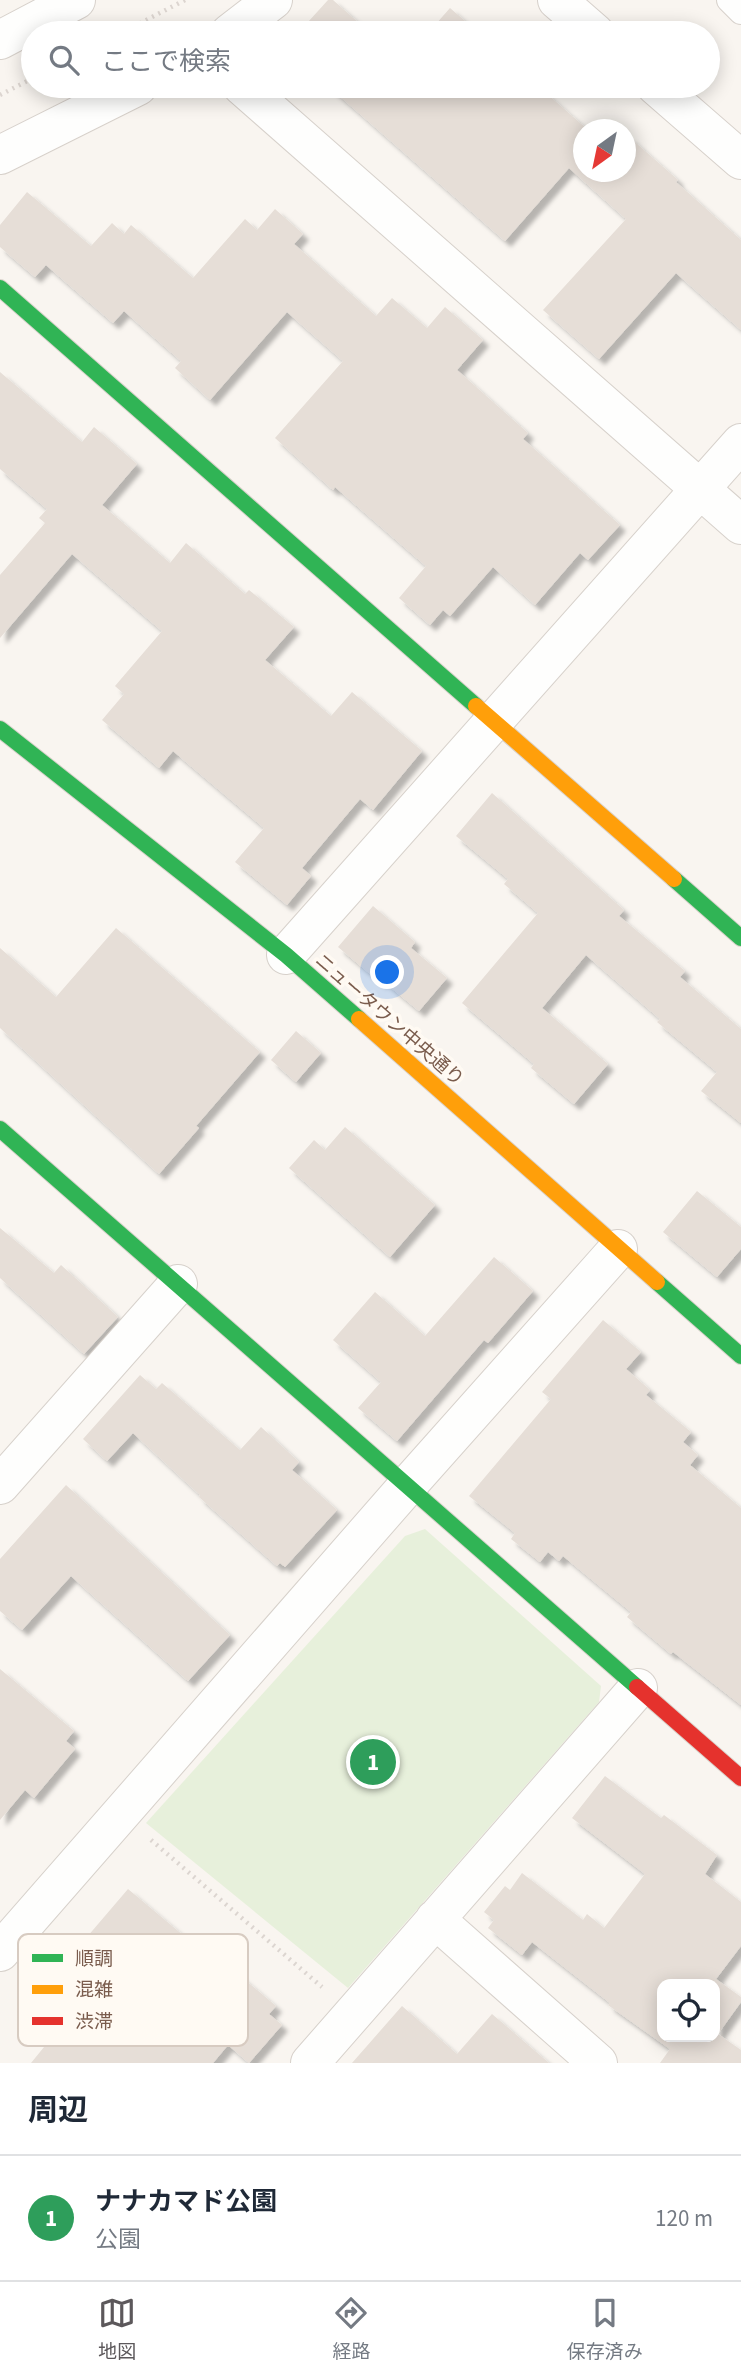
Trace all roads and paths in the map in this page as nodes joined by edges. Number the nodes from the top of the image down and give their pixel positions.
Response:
1 (76, 0) edge
2 (185, 0) edge
3 (273, 0) edge
4 (557, 0) edge
5 (729, 0) edge
6 (741, 12) edge
7 (36, 21) edge
8 (144, 21) edge
9 (246, 21) edge
10 (581, 21) edge
11 (21, 29) edge
12 (0, 40) edge
13 (21, 84) edge
14 (0, 95) edge
15 (114, 98) edge
16 (256, 98) edge
17 (670, 98) edge
18 (0, 155) edge
19 (741, 160) edge
20 (0, 288) edge
21 (741, 443) edge
22 (702, 490) junction
23 (741, 525) edge
24 (494, 720) junction
25 (0, 729) edge
26 (741, 938) edge
27 (286, 955) junction
28 (0, 1129) edge
29 (618, 1249) junction
30 (178, 1284) junction
31 (741, 1356) edge
32 (0, 1485) edge
33 (408, 1485) junction
34 (638, 1688) junction
35 (741, 1778) edge
36 (150, 1839) dead end
37 (435, 1919) junction
38 (0, 1952) edge
39 (353, 2014) junction
40 (310, 2063) edge
41 (598, 2063) edge

1 - 7 street
2 - 8 path
3 - 9 street
4 - 10 street
5 - 6 lane
11 - 12 street
13 - 14 path
15 - 18 street
16 - 22 street
17 - 19 street
20 - 24 street
21 - 22 street
22 - 23 street
22 - 24 street
24 - 26 street
24 - 27 street
25 - 27 street, ニュータウン中央通り
27 - 29 street, ニュータウン中央通り
28 - 30 street
29 - 31 street, ニュータウン中央通り
29 - 33 street
30 - 32 street
30 - 33 street
33 - 34 street
33 - 38 street
34 - 35 street
34 - 37 street
36 - 39 path
37 - 39 street
37 - 41 street
39 - 40 street

